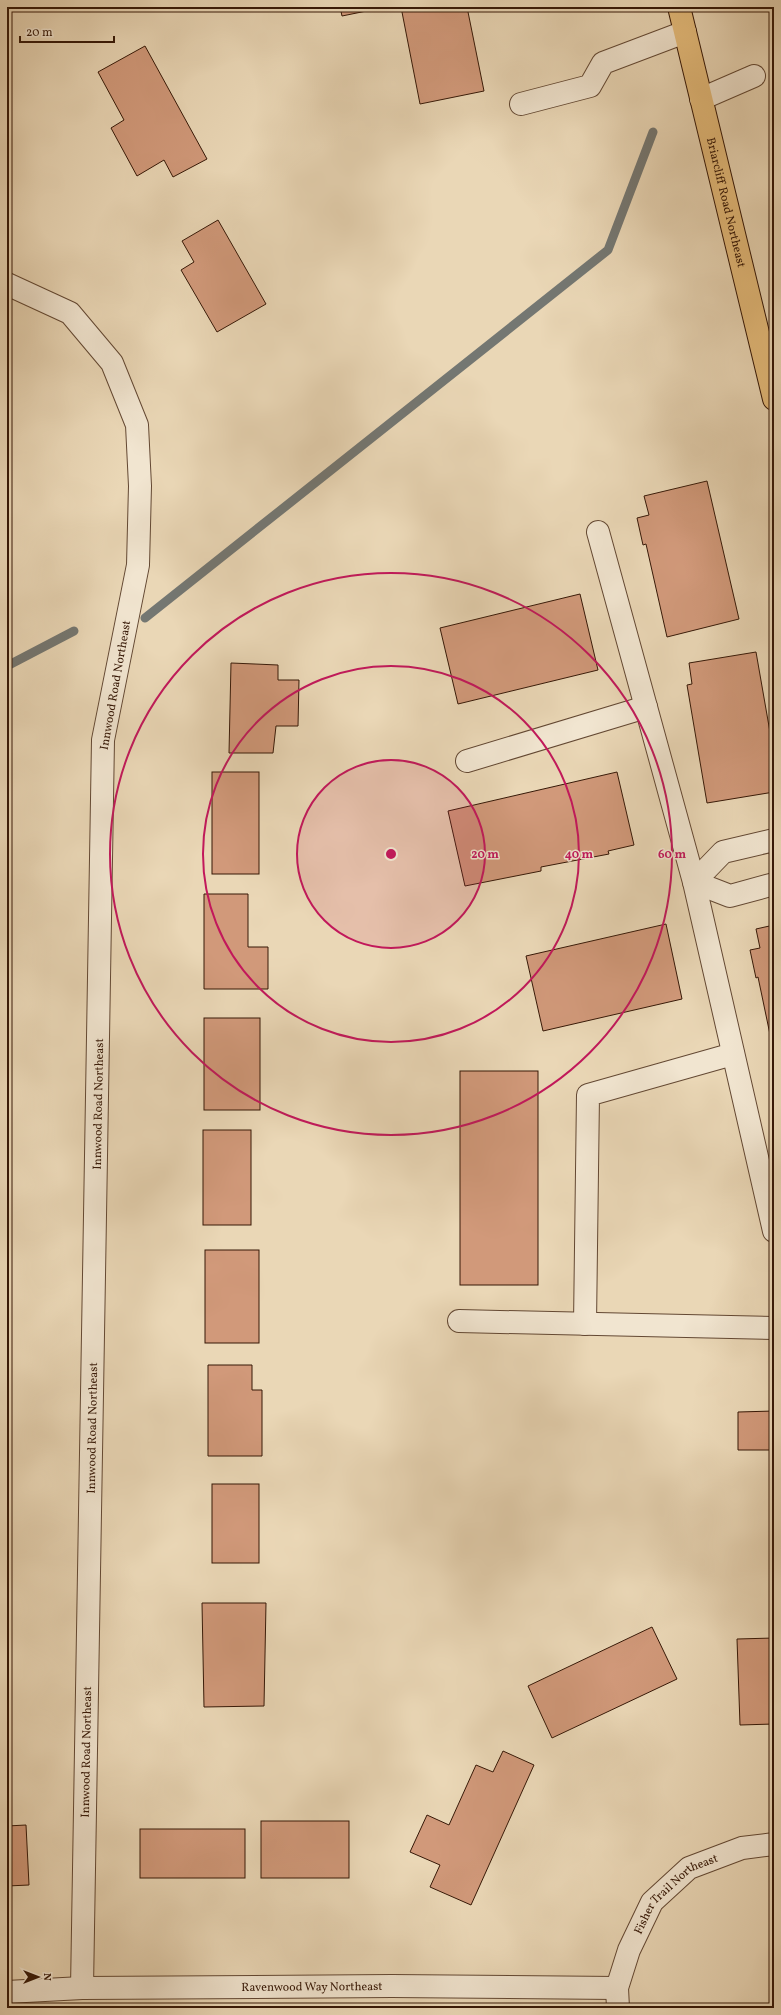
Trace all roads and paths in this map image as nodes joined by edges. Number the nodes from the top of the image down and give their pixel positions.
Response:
1 (679, 7) edge
2 (684, 32) junction
3 (754, 76) dead end
4 (701, 99) junction
5 (521, 104) dead end
6 (7, 284) edge
7 (773, 388) edge
8 (598, 532) dead end
9 (646, 707) junction
10 (467, 761) dead end
11 (774, 840) edge
12 (694, 882) junction
13 (774, 884) edge
14 (733, 1054) junction
15 (774, 1231) edge
16 (459, 1321) dead end
17 (585, 1324) junction
18 (774, 1328) edge
19 (774, 1844) edge
20 (82, 1988) junction
21 (7, 1992) edge
22 (617, 1998) edge

1 - 2 main road, Briarcliff Road Northeast
2 - 4 main road, Briarcliff Road Northeast
2 - 5 street
3 - 4 street
4 - 7 main road, Briarcliff Road Northeast
6 - 20 street, Innwood Road Northeast
8 - 9 street
9 - 10 street
9 - 12 street
11 - 12 street
12 - 13 street
12 - 14 street
14 - 15 street
14 - 17 street
16 - 17 street
17 - 18 street
19 - 22 street, Fisher Trail Northeast
20 - 21 street, Ravenwood Way Northeast
20 - 22 street, Ravenwood Way Northeast

